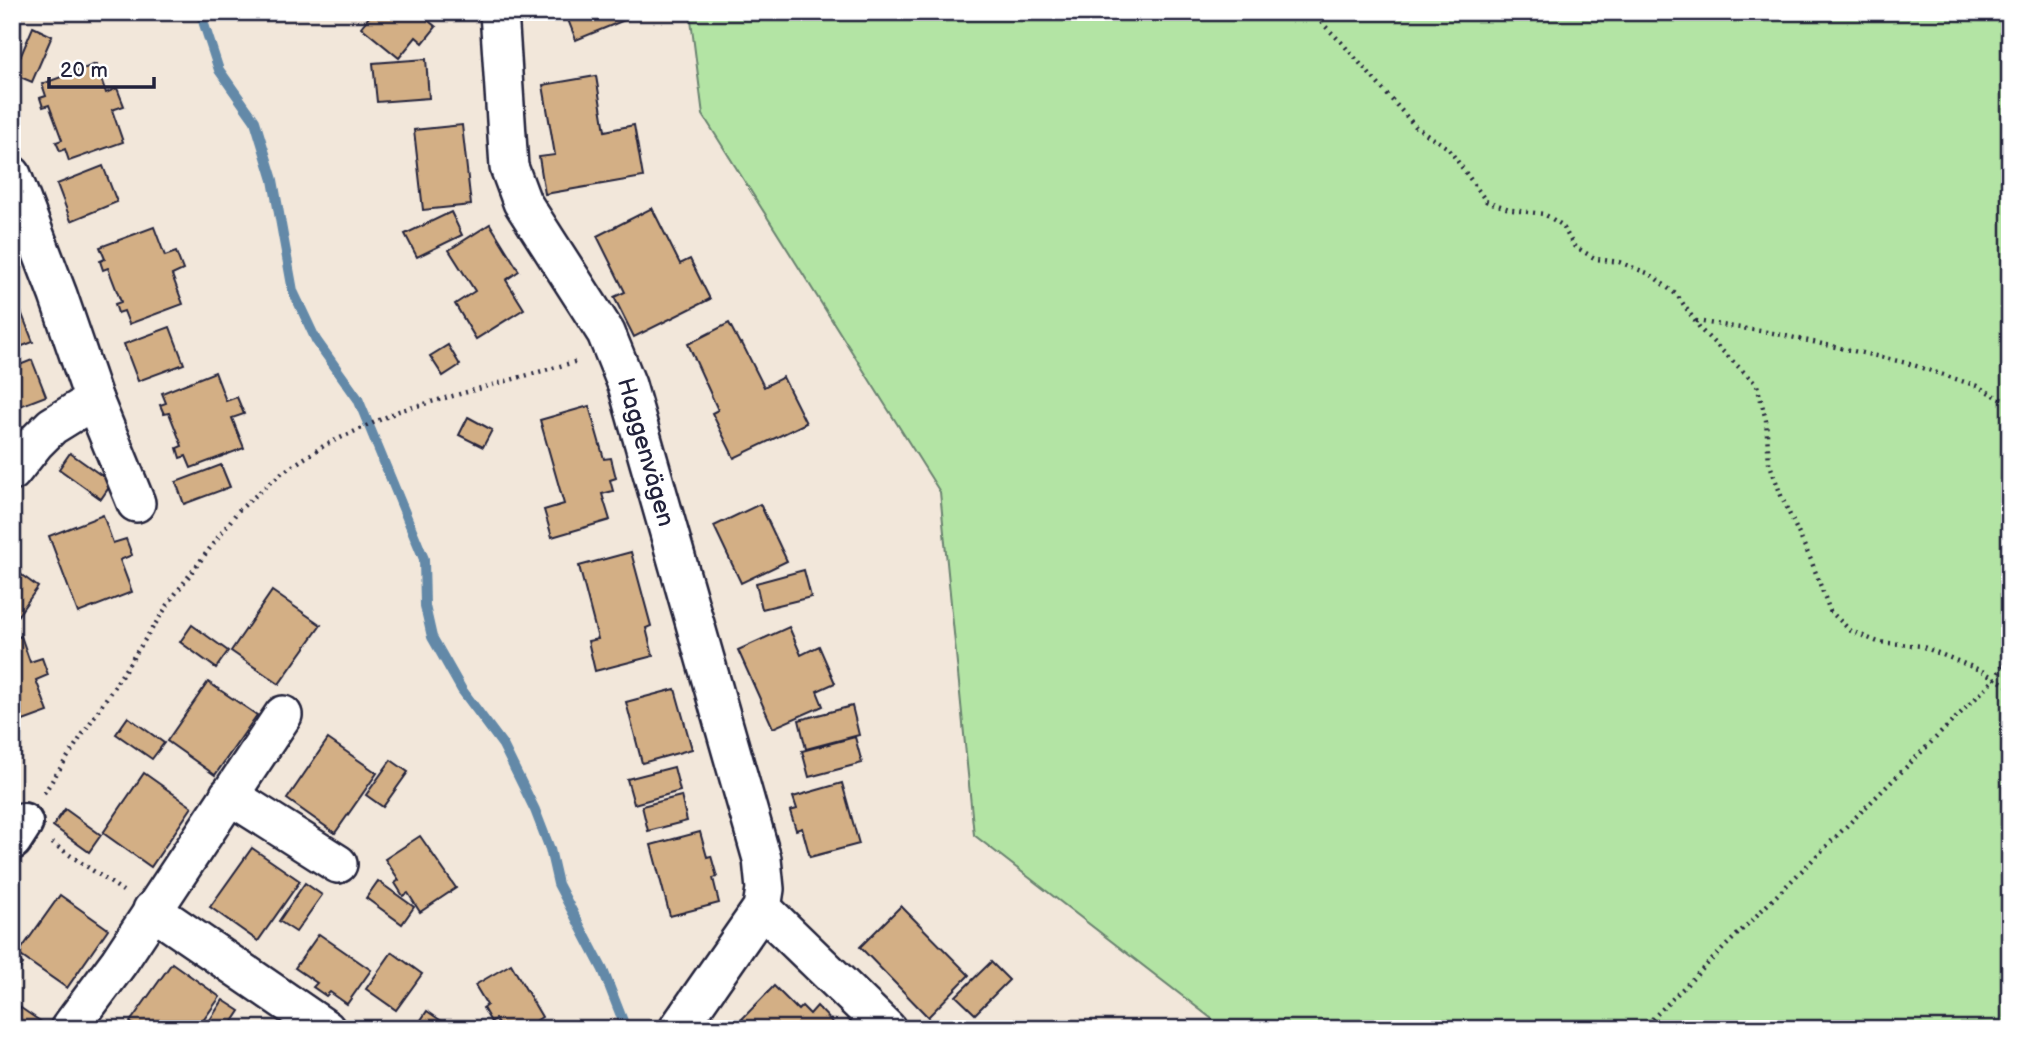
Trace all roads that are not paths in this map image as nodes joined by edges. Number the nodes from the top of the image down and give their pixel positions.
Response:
1 (499, 12) edge
2 (12, 175) edge
3 (94, 400) junction
4 (12, 472) edge
5 (135, 503) dead end
6 (283, 715) dead end
7 (229, 795) junction
8 (338, 864) dead end
9 (762, 908) junction
10 (152, 911) junction
11 (69, 1029) edge
12 (326, 1029) edge
13 (678, 1029) edge
14 (887, 1029) edge

1 - 9 street, Haggenvägen
2 - 3 street
3 - 4 street
3 - 5 street
6 - 7 street
7 - 8 street
7 - 10 street
9 - 13 street
9 - 14 street
10 - 11 street
10 - 12 street

